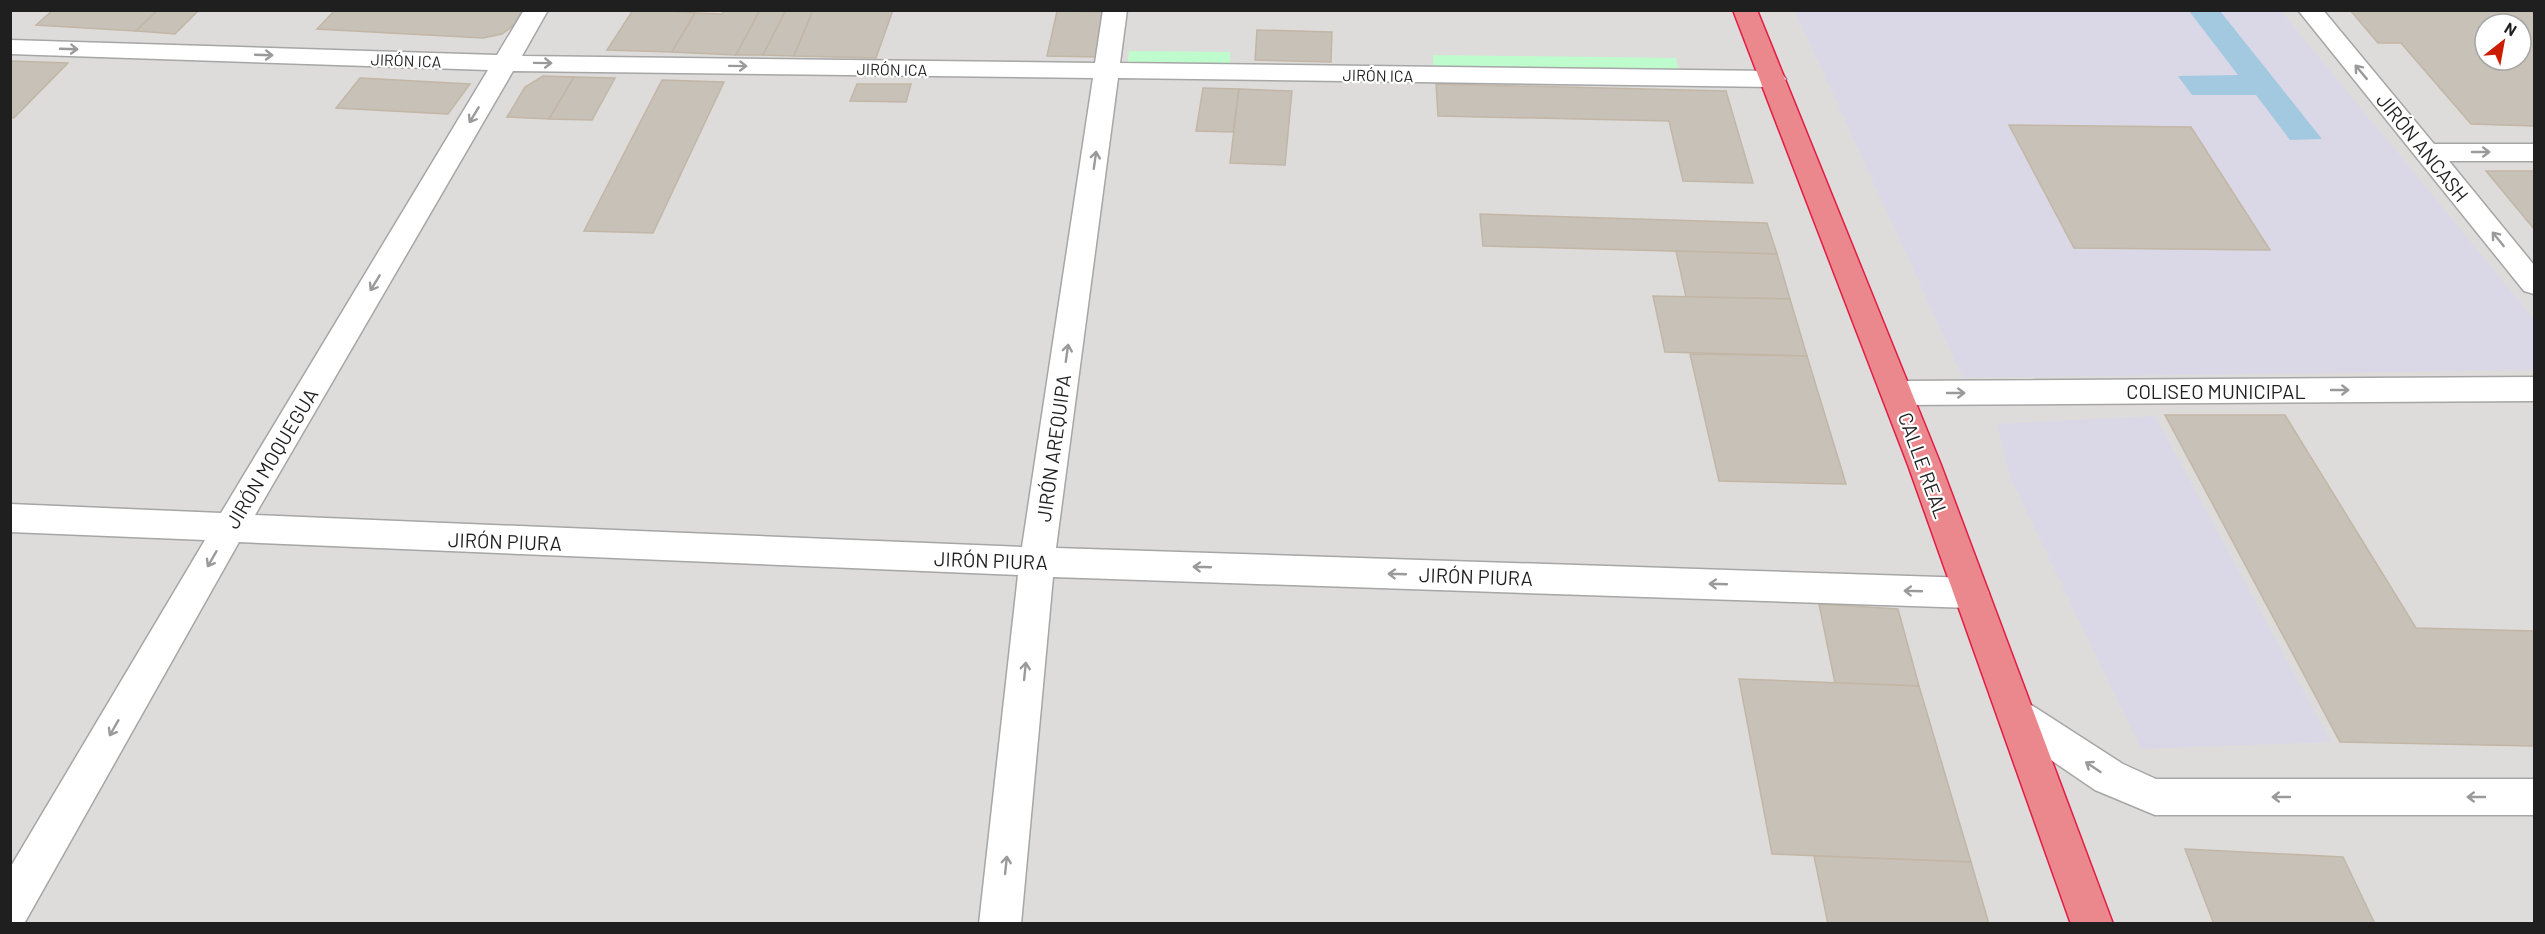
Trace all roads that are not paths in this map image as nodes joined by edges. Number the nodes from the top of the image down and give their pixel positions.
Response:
1 (536, 10) edge
2 (1115, 10) edge
3 (1745, 10) edge
4 (2310, 10) edge
5 (10, 47) edge
6 (505, 63) junction
7 (1108, 72) junction
8 (1773, 79) junction
9 (2535, 152) edge
10 (2428, 153) junction
11 (2529, 271) edge
12 (2535, 389) edge
13 (1897, 393) junction
14 (10, 518) edge
15 (229, 529) junction
16 (1036, 562) junction
17 (1971, 593) junction
18 (2020, 718) junction
19 (2535, 797) edge
20 (10, 908) edge
21 (1000, 924) edge
22 (2092, 924) edge

1 - 6 street, JIRÓN MOQUEGUA
2 - 7 street, JIRÓN AREQUIPA
3 - 8 highway, CALLE REAL
10 -> 4 street, JIRÓN ANCASH
5 -> 6 street, JIRÓN ICA
6 -> 7 street, JIRÓN ICA
6 -> 15 street, JIRÓN MOQUEGUA
7 - 8 street, JIRÓN ICA
16 -> 7 street, JIRÓN AREQUIPA
8 - 13 highway, CALLE REAL
10 -> 9 street
11 -> 10 street, JIRÓN ANCASH
13 -> 12 street, COLISEO MUNICIPAL
13 - 17 highway, CALLE REAL
14 - 15 street, JIRÓN PIURA
15 - 16 street, JIRÓN PIURA
15 -> 20 street, JIRÓN MOQUEGUA
17 -> 16 street, JIRÓN PIURA
21 -> 16 street, JIRÓN AREQUIPA
17 - 18 highway, CALLE REAL
19 -> 18 street
18 - 22 highway, CALLE REAL

